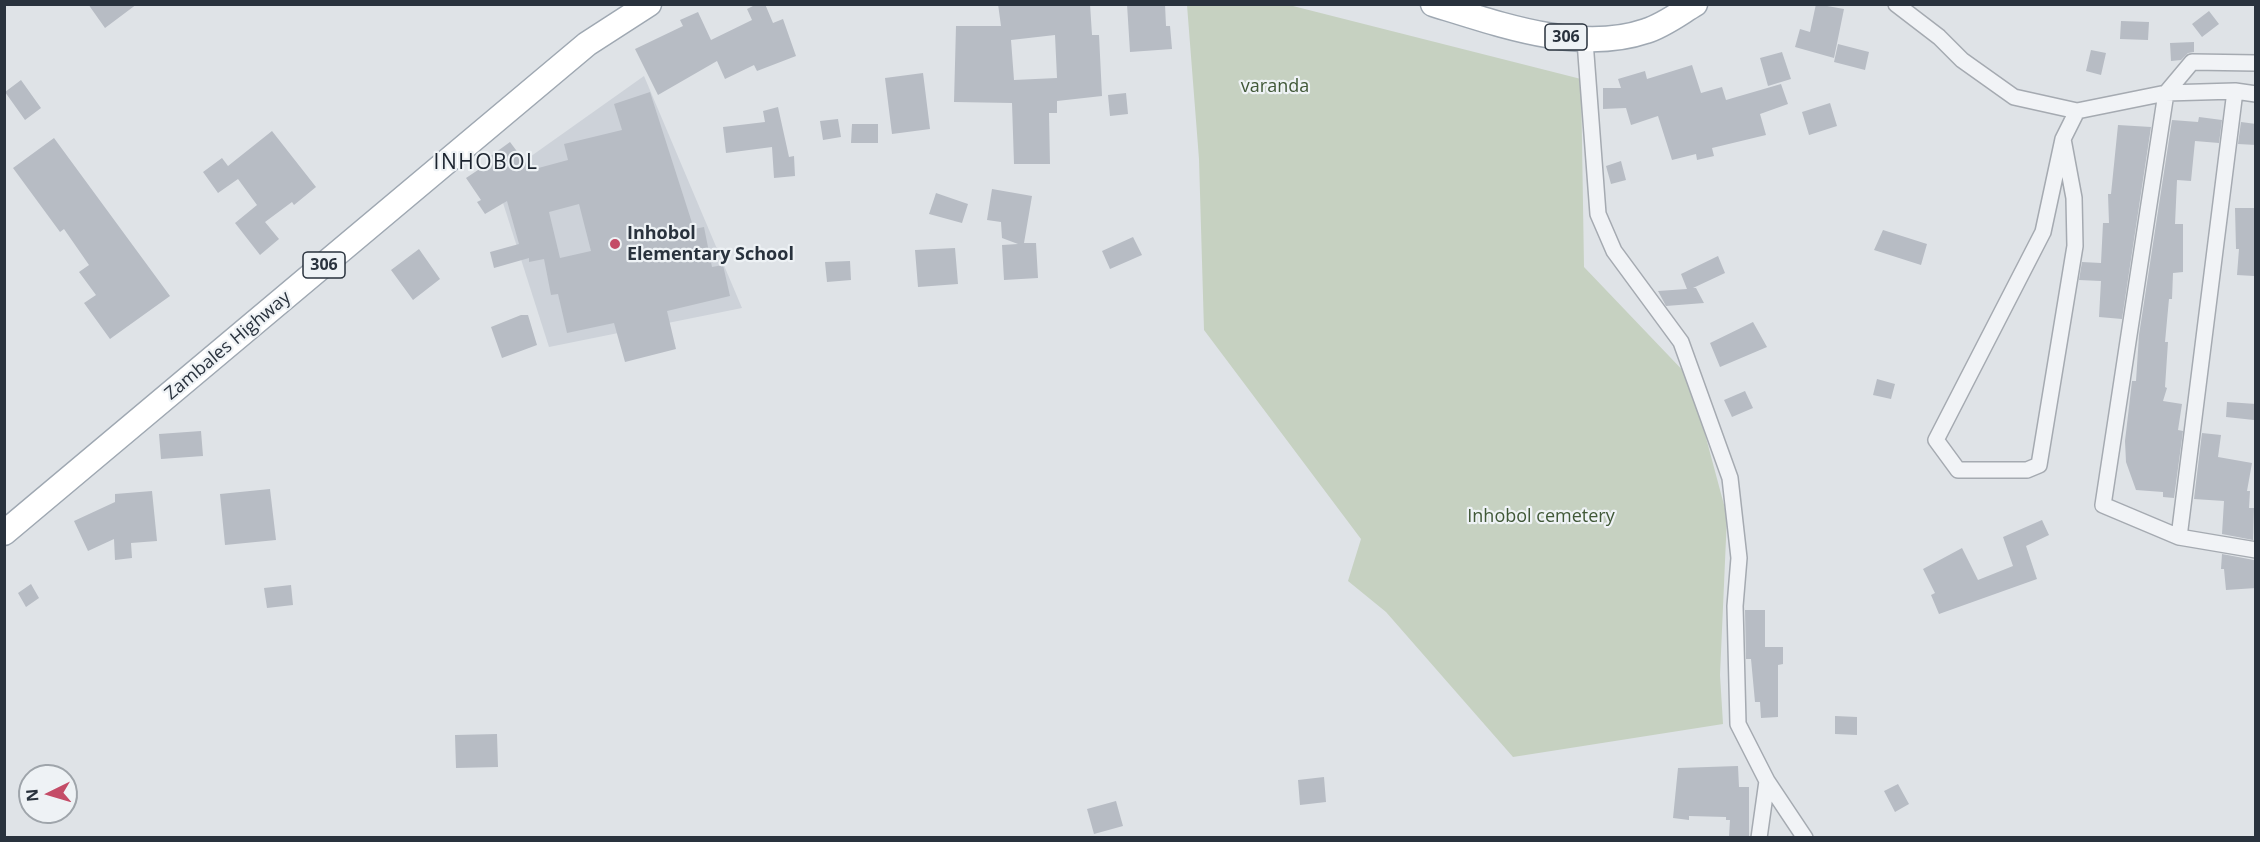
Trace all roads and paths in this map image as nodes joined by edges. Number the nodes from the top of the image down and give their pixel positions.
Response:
1 (649, 4) edge
2 (1433, 4) edge
3 (1695, 4) edge
4 (1896, 4) edge
5 (1585, 41) junction
6 (2256, 63) edge
7 (2235, 91) junction
8 (2166, 93) junction
9 (2256, 94) edge
10 (2077, 111) junction
11 (2063, 139) junction
12 (4, 533) edge
13 (2179, 537) junction
14 (2256, 550) edge
15 (1767, 781) junction
16 (1759, 837) edge
17 (1804, 837) edge

1 - 12 main road, Zambales Highway / 306
2 - 5 main road, 306
3 - 5 main road, 306
4 - 10 street
5 - 15 street
6 - 8 street
7 - 8 street
7 - 9 street
7 - 13 street
8 - 10 street
8 - 13 street
10 - 11 street
11 - 11 street
13 - 14 street
15 - 16 street
15 - 17 street

